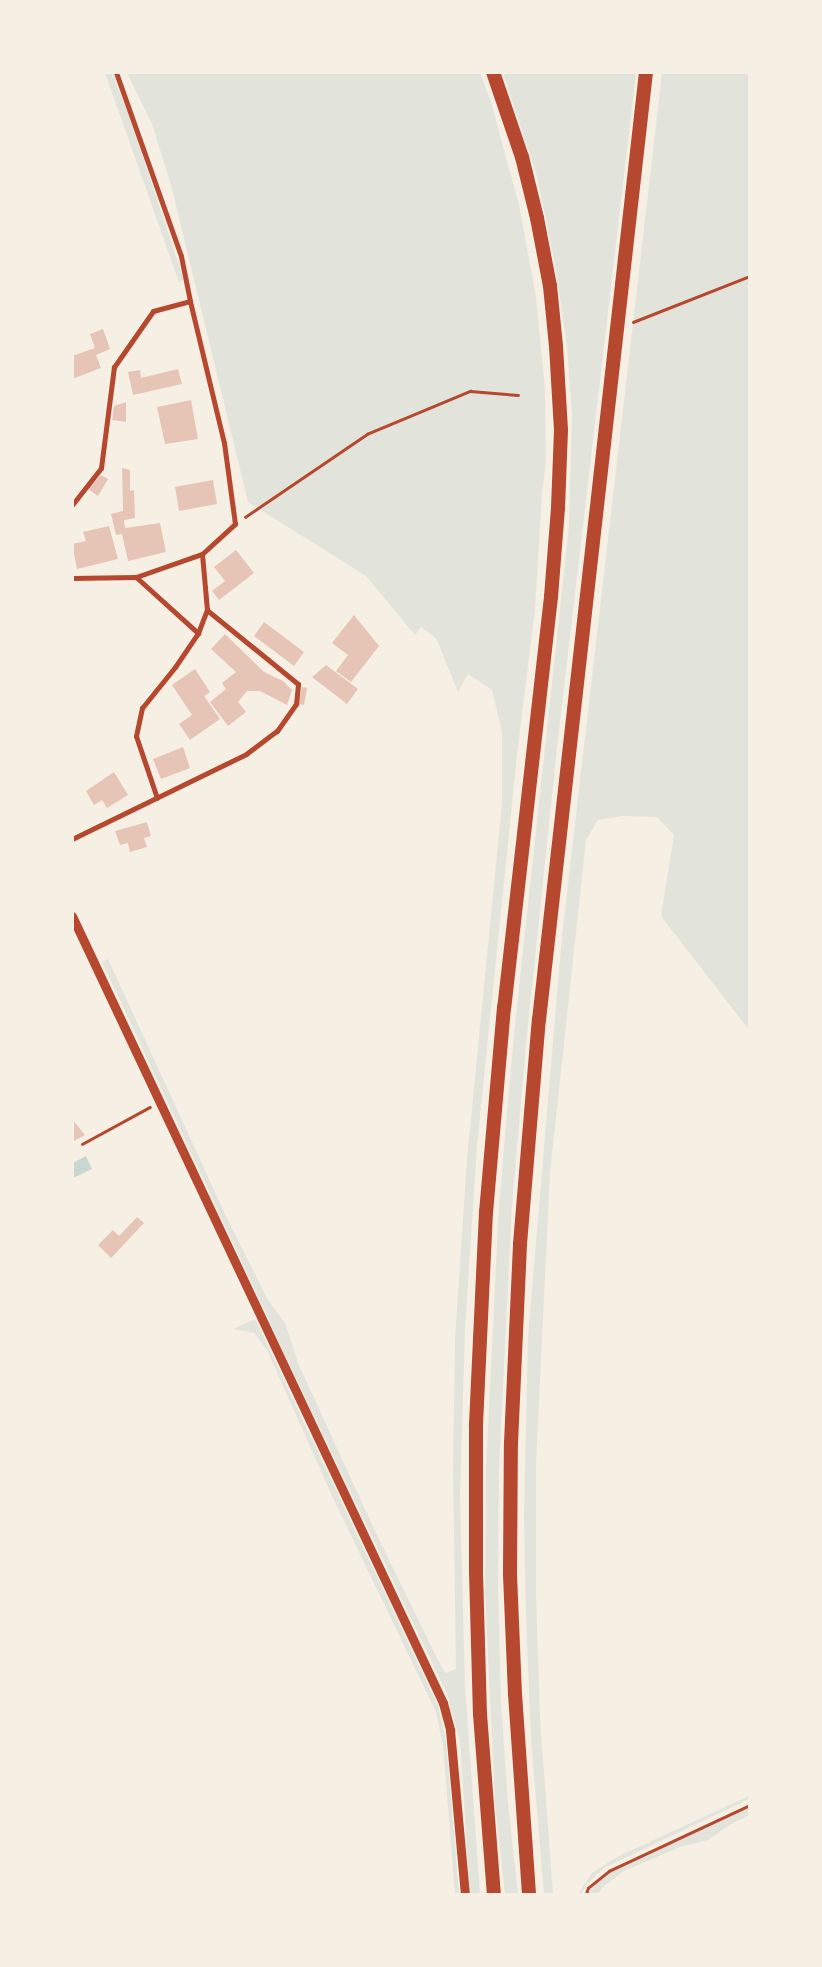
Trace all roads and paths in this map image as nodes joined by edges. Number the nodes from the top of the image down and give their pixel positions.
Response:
1 (116, 72) edge
2 (493, 72) edge
3 (646, 72) edge
4 (750, 276) edge
5 (190, 301) junction
6 (617, 328) junction
7 (518, 395) dead end
8 (72, 505) edge
9 (235, 524) junction
10 (202, 554) junction
11 (136, 577) junction
12 (72, 578) edge
13 (208, 610) junction
14 (198, 633) junction
15 (157, 798) junction
16 (72, 839) edge
17 (72, 916) edge
18 (160, 1102) junction
19 (82, 1144) dead end
20 (750, 1805) edge
21 (465, 1894) edge
22 (494, 1894) edge
23 (529, 1894) edge
24 (586, 1894) edge

1 - 5 street
2 - 22 highway
3 - 6 highway
4 - 6 path
5 - 8 street
5 - 9 street
6 - 23 highway
7 - 9 path
9 - 10 street
10 - 11 street
10 - 13 street
11 - 12 street
11 - 14 street
13 - 14 street
13 - 15 street
14 - 15 street
15 - 16 street
17 - 18 street
18 - 19 path
18 - 21 street
20 - 24 path

